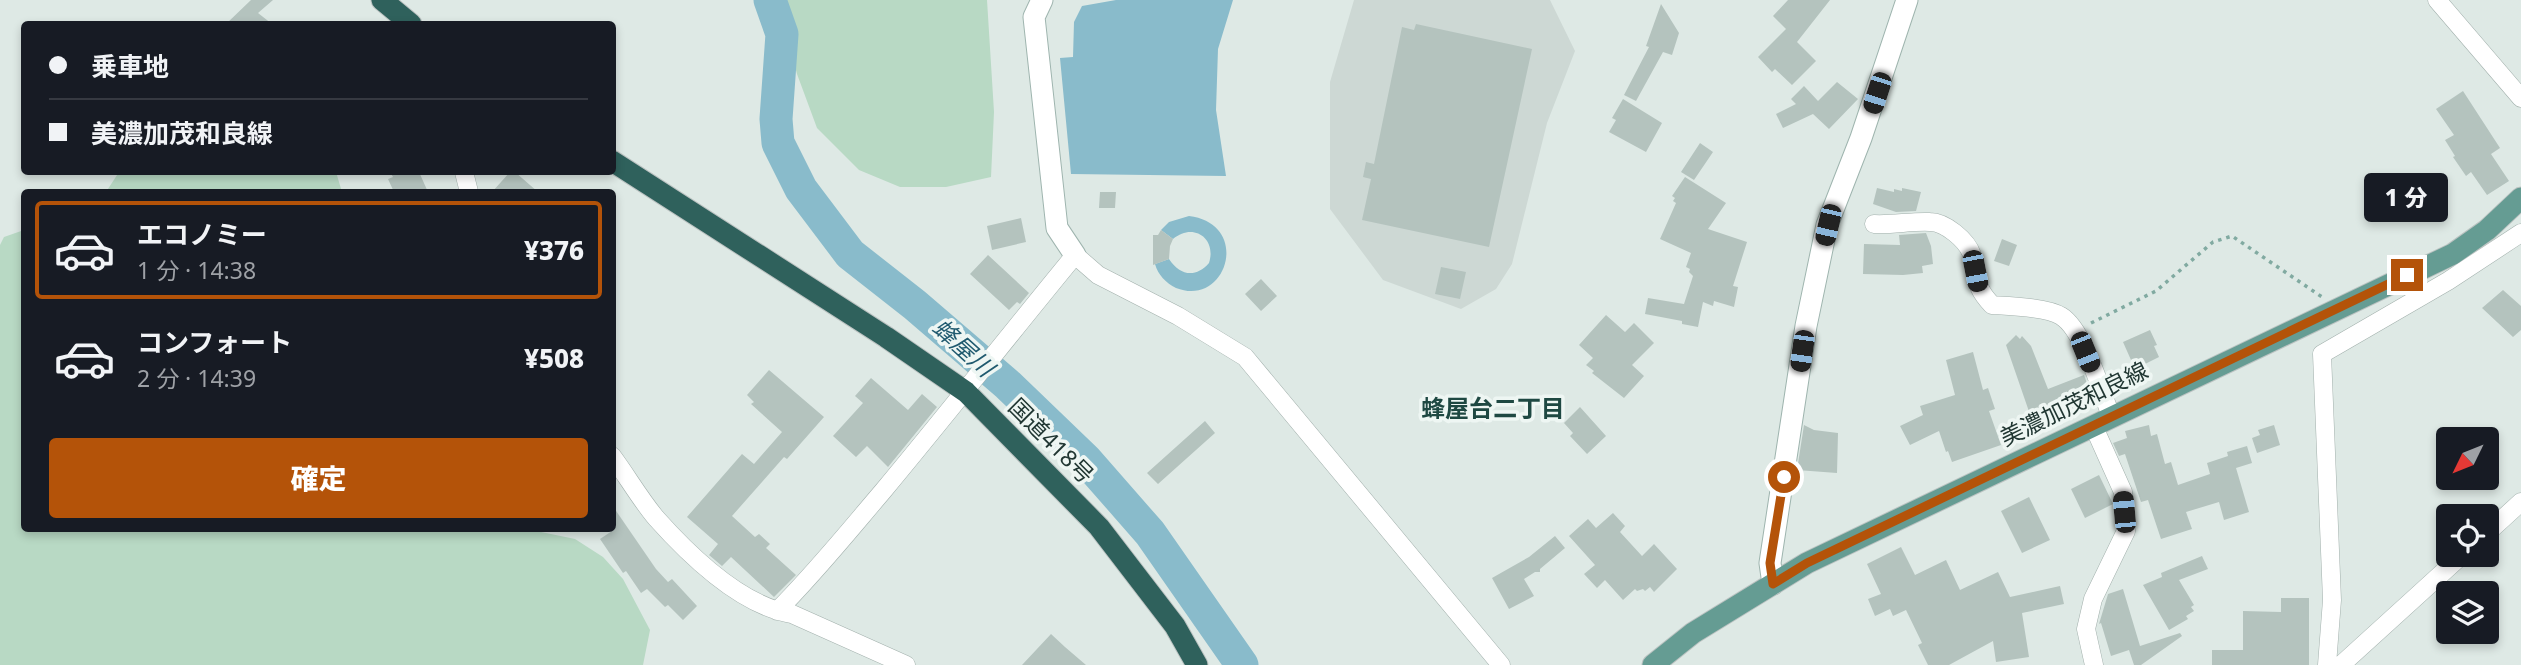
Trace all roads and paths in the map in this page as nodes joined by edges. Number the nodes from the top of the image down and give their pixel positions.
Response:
1 (382, 0) edge
2 (1042, 0) edge
3 (1907, 0) edge
4 (2437, 0) edge
5 (407, 21) edge
6 (2521, 98) edge
7 (616, 164) edge
8 (2521, 198) edge
9 (1874, 224) dead end
10 (2521, 233) edge
11 (1075, 255) junction
12 (2338, 307) junction
13 (2077, 330) junction
14 (966, 392) junction
15 (2102, 420) junction
16 (616, 462) edge
17 (2521, 502) edge
18 (2499, 522) edge
19 (2449, 567) edge
20 (1773, 584) junction
21 (777, 611) junction
22 (906, 665) edge
23 (1197, 665) edge
24 (1501, 665) edge
25 (1653, 665) edge
26 (2094, 665) edge
27 (2327, 665) edge
28 (2340, 665) edge

1 - 5 highway
2 - 11 street
3 - 20 street
4 - 6 street
7 - 14 highway, 国道418号
8 - 12 main road, 美濃加茂和良線
9 - 13 street
10 - 27 street
11 - 14 street
11 - 24 street
12 - 13 path
12 - 15 main road, 美濃加茂和良線
13 - 15 street
14 - 21 street
14 - 23 highway, 国道418号
15 - 20 main road, 美濃加茂和良線
15 - 26 street
16 - 21 street
17 - 18 street
19 - 28 street
20 - 25 main road, 美濃加茂和良線
21 - 22 street

